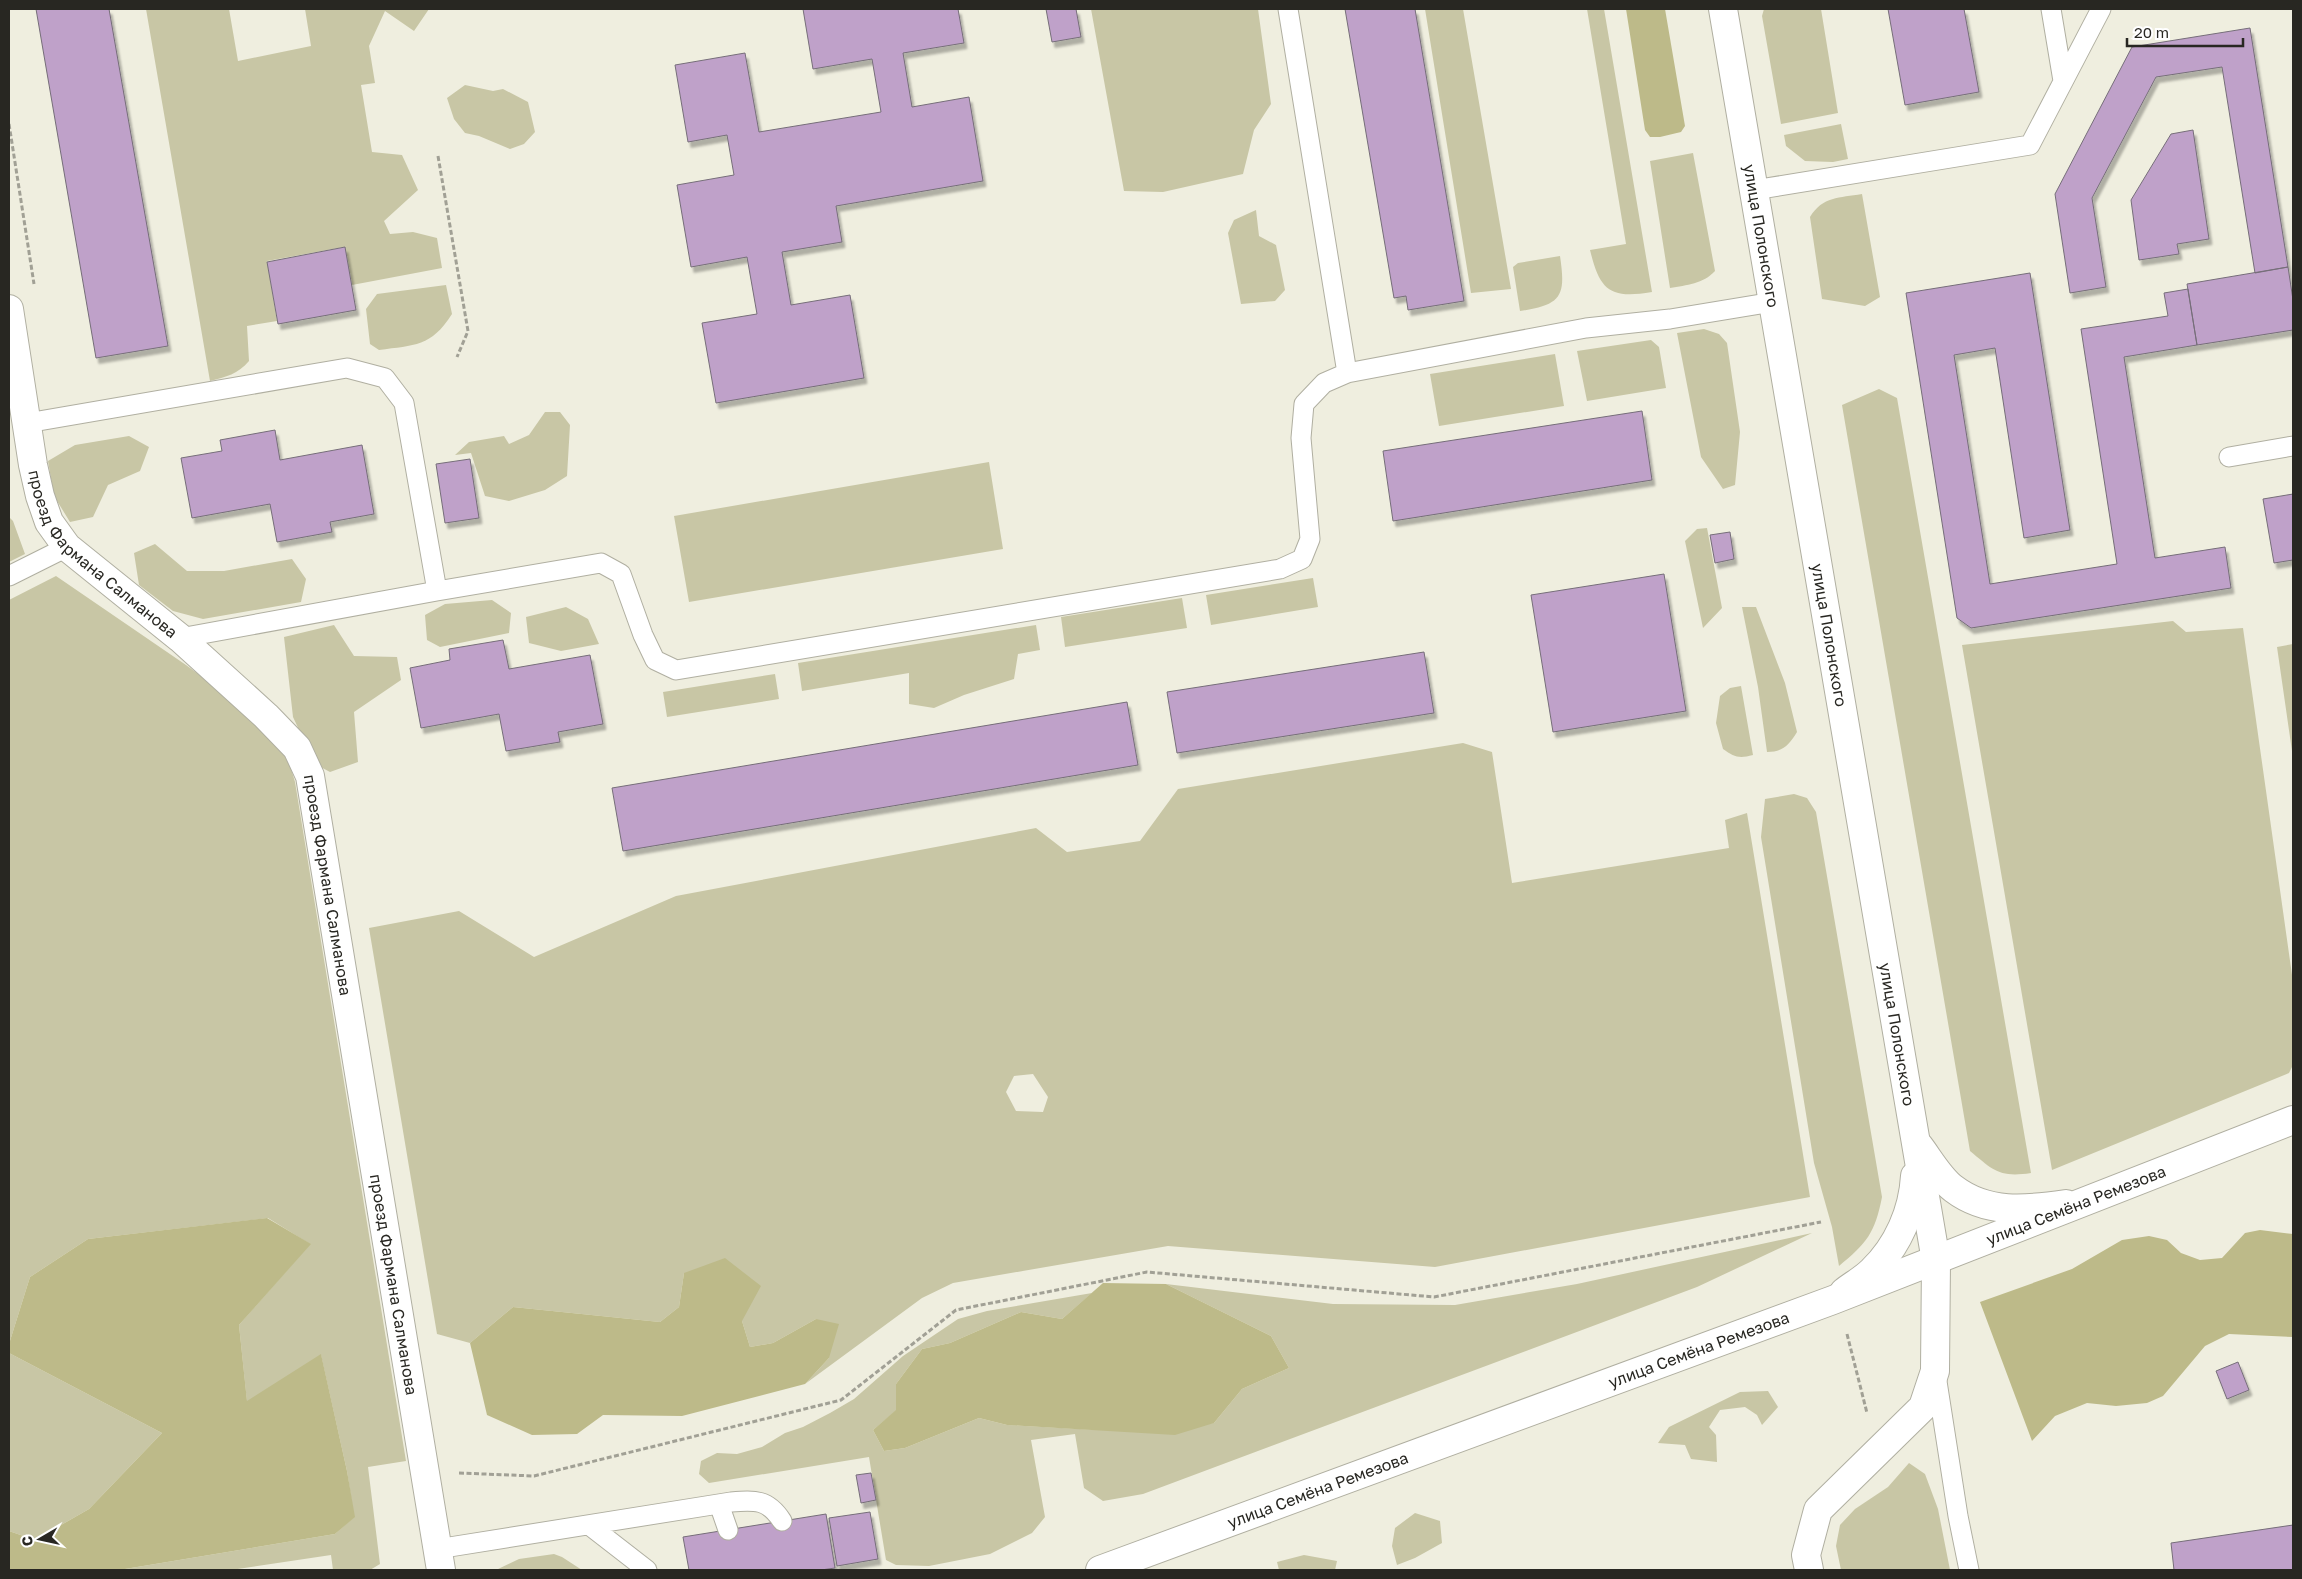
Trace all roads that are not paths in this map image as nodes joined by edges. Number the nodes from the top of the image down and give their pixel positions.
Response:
1 (1288, 9) edge
2 (1723, 9) edge
3 (2051, 9) edge
4 (2101, 9) edge
5 (2064, 81) junction
6 (1754, 190) junction
7 (1773, 302) junction
8 (9, 310) edge
9 (1347, 373) junction
10 (27, 423) junction
11 (2293, 446) edge
12 (2229, 457) dead end
13 (67, 547) junction
14 (9, 576) edge
15 (437, 591) junction
16 (180, 638) junction
17 (2293, 1120) edge
18 (1918, 1145) junction
19 (2090, 1201) junction
20 (1936, 1260) junction
21 (1833, 1300) junction
22 (1935, 1371) junction
23 (719, 1504) junction
24 (782, 1521) dead end
25 (589, 1524) junction
26 (728, 1530) dead end
27 (439, 1559) edge
28 (646, 1570) edge
29 (1100, 1570) edge
30 (1809, 1570) edge
31 (1969, 1570) edge

1 - 9 lane
2 - 6 main road, улица Полонского
3 - 5 lane
4 - 5 lane
5 - 6 lane
6 - 7 main road, улица Полонского
7 - 9 lane
7 - 18 main road, улица Полонского
8 - 10 main road, проезд Фармана Салманова
9 - 15 lane
10 - 13 main road, проезд Фармана Салманова
10 - 15 lane
11 - 12 lane
13 - 14 lane
13 - 16 main road, проезд Фармана Салманова
15 - 16 lane
16 - 27 main road, проезд Фармана Салманова
17 - 19 main road, улица Семёна Ремезова
18 - 19 main road
18 - 20 main road, улица Полонского
18 - 21 main road
19 - 20 main road, улица Семёна Ремезова
20 - 21 main road, улица Семёна Ремезова
20 - 22 main road, улица Полонского
21 - 29 main road, улица Семёна Ремезова
22 - 30 main road, улица Полонского
22 - 31 lane
23 - 24 lane
23 - 25 lane
23 - 26 lane
25 - 27 lane
25 - 28 lane

